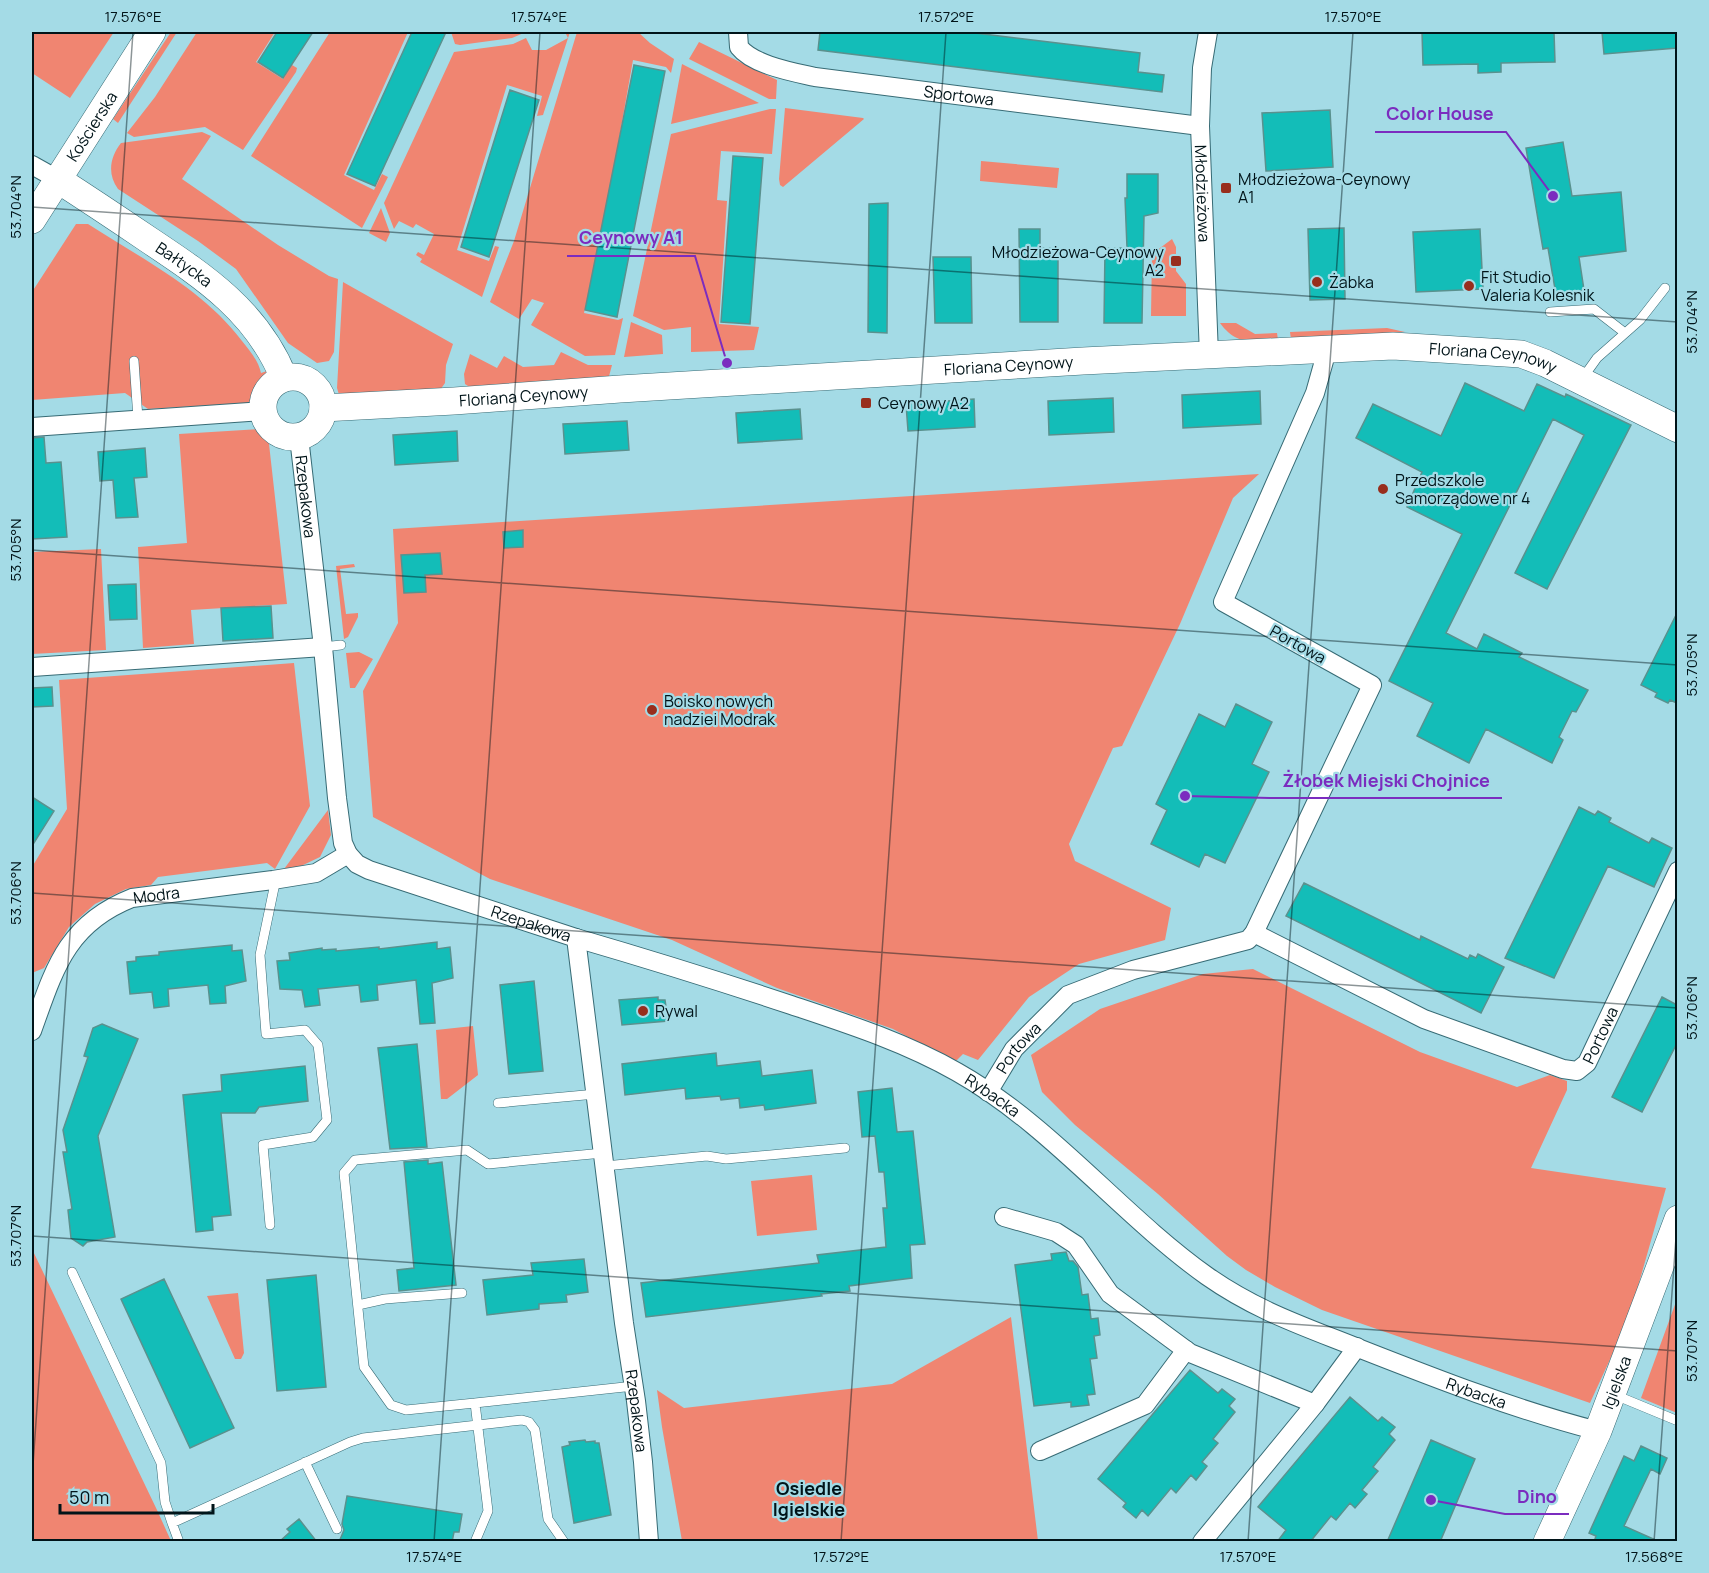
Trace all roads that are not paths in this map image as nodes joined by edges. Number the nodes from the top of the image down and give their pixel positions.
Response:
1 (152, 32) edge
2 (738, 32) edge
3 (1208, 32) edge
4 (1200, 126) junction
5 (32, 165) edge
6 (57, 179) junction
7 (32, 220) edge
8 (1665, 288) dead end
9 (1550, 312) dead end
10 (1625, 333) junction
11 (1323, 349) junction
12 (1209, 355) junction
13 (134, 361) dead end
14 (284, 378) junction
15 (1581, 381) junction
16 (323, 408) junction
17 (263, 411) junction
18 (138, 419) junction
19 (32, 427) edge
20 (1677, 429) edge
21 (299, 437) junction
22 (332, 646) junction
23 (32, 667) edge
24 (348, 854) junction
25 (1677, 871) edge
26 (273, 880) junction
27 (1254, 933) junction
28 (576, 938) junction
29 (32, 1031) edge
30 (988, 1092) junction
31 (596, 1094) junction
32 (498, 1103) dead end
33 (845, 1148) dead end
34 (604, 1160) junction
35 (1004, 1217) dead end
36 (1677, 1219) edge
37 (270, 1225) dead end
38 (72, 1272) dead end
39 (462, 1293) dead end
40 (358, 1305) junction
41 (1357, 1347) junction
42 (1186, 1350) junction
43 (634, 1386) junction
44 (1613, 1394) junction
45 (475, 1403) junction
46 (1315, 1404) junction
47 (1677, 1421) edge
48 (478, 1426) junction
49 (1598, 1431) junction
50 (1040, 1451) dead end
51 (305, 1462) junction
52 (172, 1522) junction
53 (337, 1528) dead end
54 (179, 1542) edge
55 (475, 1542) edge
56 (564, 1542) edge
57 (649, 1542) edge
58 (1202, 1542) edge
59 (1547, 1542) edge

1 - 6 street, Kościerska
2 - 4 street, Sportowa
3 - 4 street, Młodzieżowa
4 - 12 street, Młodzieżowa
5 - 6 street
6 - 7 street, Kościerska
6 - 14 street, Bałtycka
8 - 10 lane
9 - 10 lane
10 - 15 lane
11 - 12 street, Floriana Ceynowy
11 - 15 street, Floriana Ceynowy
11 - 27 street, Portowa
12 - 16 street, Floriana Ceynowy
13 - 18 lane
14 - 16 street
14 - 17 street
15 - 20 street, Floriana Ceynowy
16 - 21 street
17 - 18 street
17 - 21 street
18 - 19 street
21 - 22 street, Rzepakowa
22 - 23 street
22 - 24 street, Rzepakowa
24 - 26 street, Modra
24 - 28 street, Rzepakowa
25 - 27 street, Portowa
26 - 29 street, Modra
26 - 37 lane
27 - 30 street, Portowa
28 - 30 street, Rybacka
28 - 31 street, Rzepakowa
30 - 41 street, Rybacka
31 - 32 lane
31 - 34 street, Rzepakowa
33 - 34 lane
34 - 40 lane
34 - 43 street, Rzepakowa
35 - 42 street
36 - 44 street, Igielska
38 - 52 lane
39 - 40 lane
40 - 45 lane
41 - 46 street
41 - 49 street, Rybacka
42 - 46 street
42 - 50 street
43 - 45 lane
43 - 57 street, Rzepakowa
44 - 47 lane
44 - 49 street, Igielska
45 - 48 lane
46 - 58 street
48 - 51 lane
48 - 55 lane
48 - 56 lane
49 - 59 street, Igielska
51 - 52 lane
51 - 53 lane
52 - 54 lane

